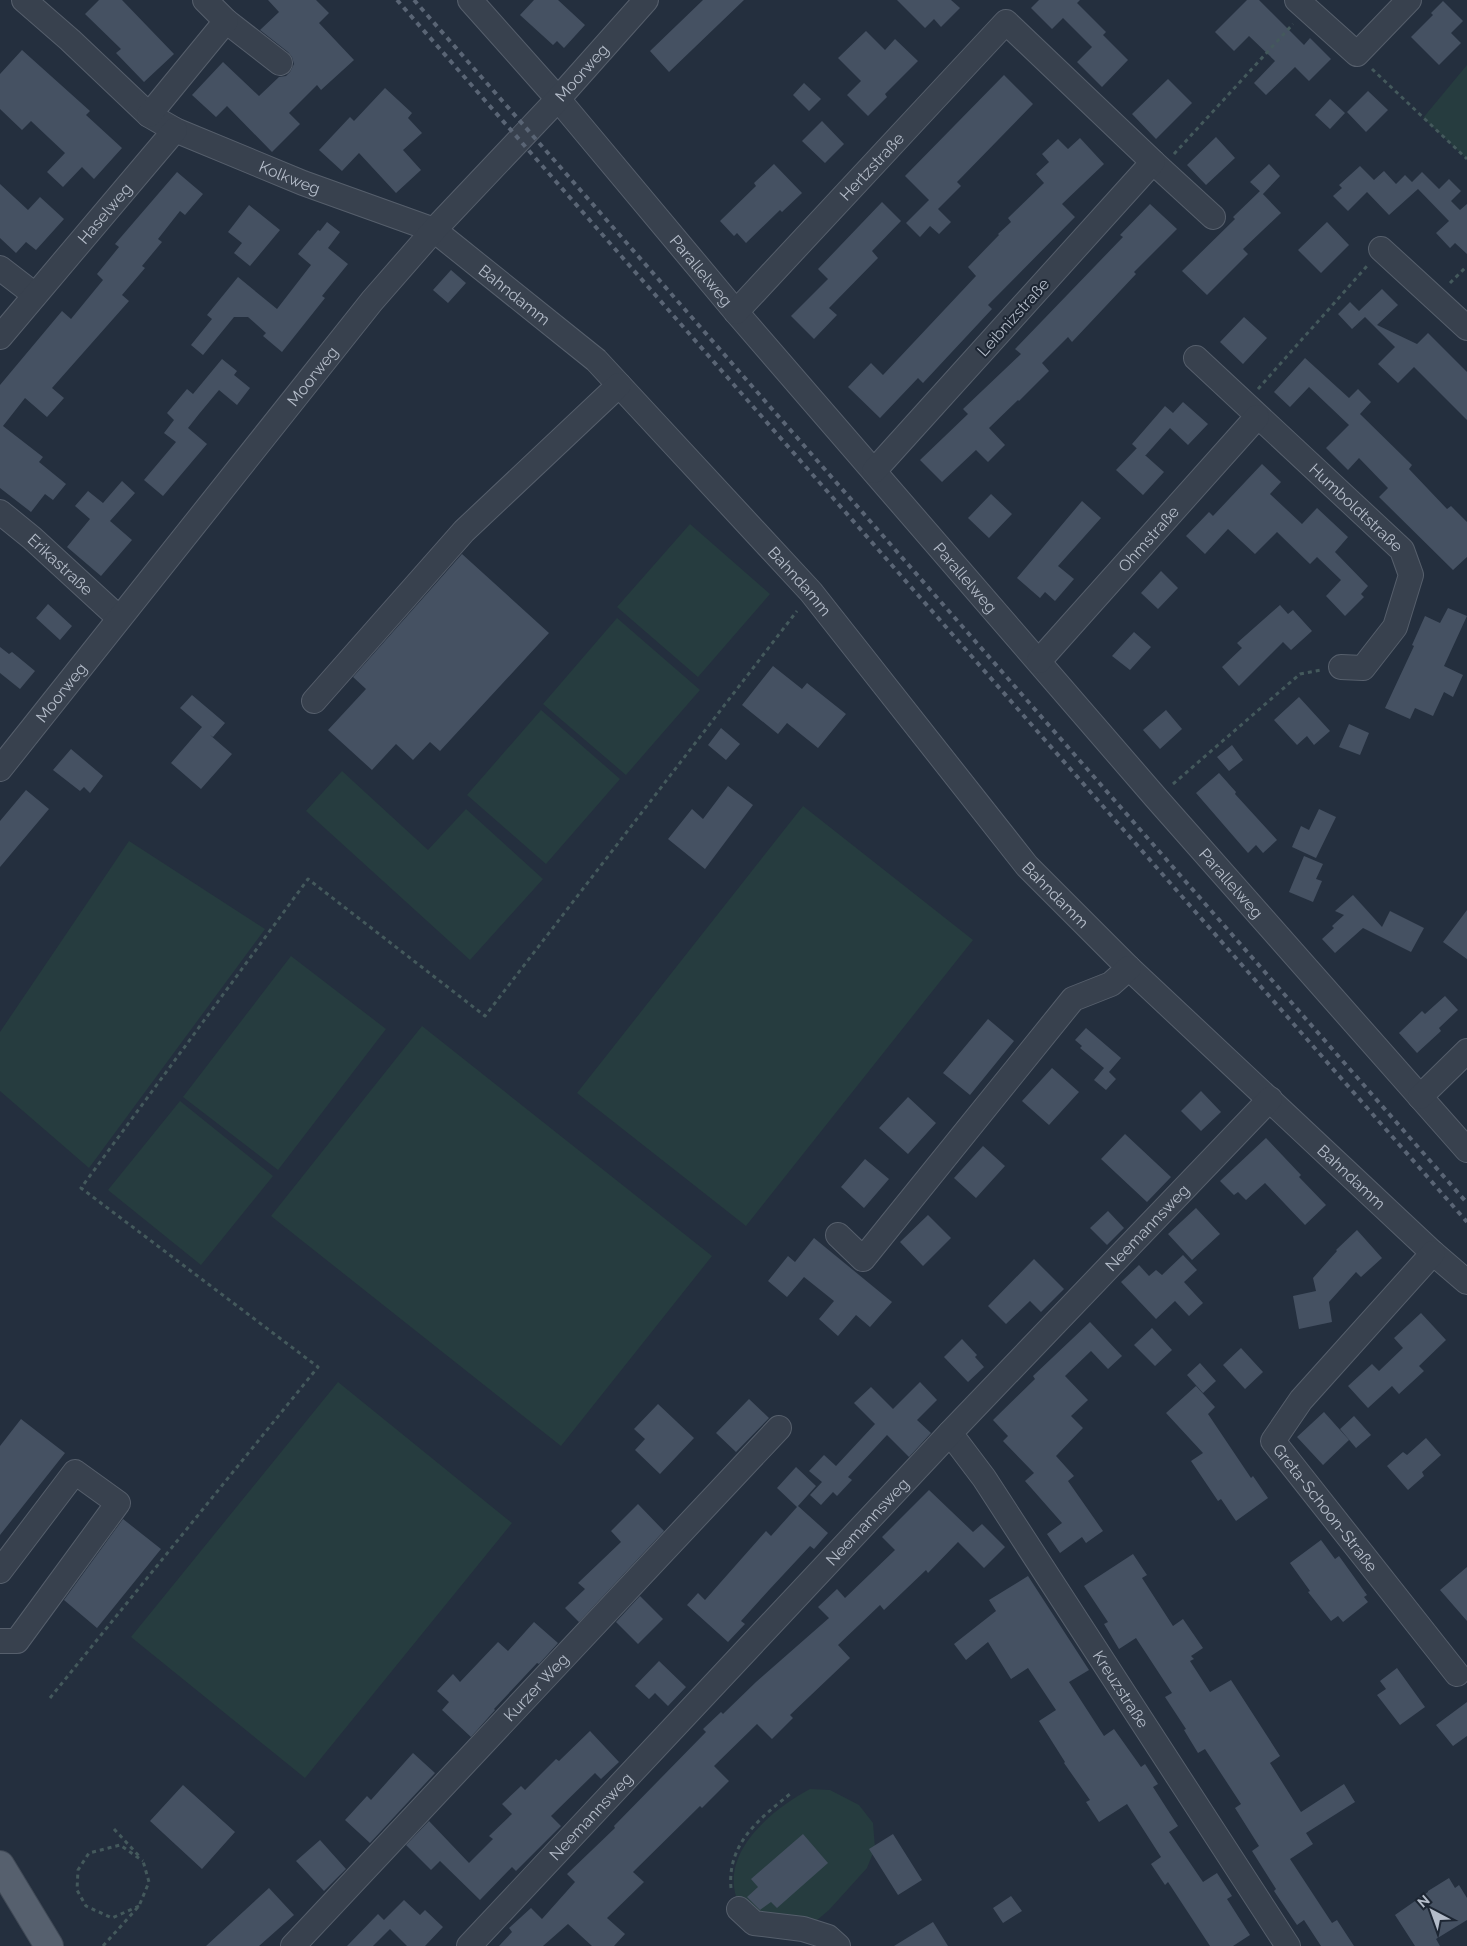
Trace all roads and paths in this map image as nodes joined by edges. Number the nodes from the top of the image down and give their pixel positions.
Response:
1 (24, 0) edge
2 (204, 0) edge
3 (470, 0) edge
4 (646, 0) edge
5 (1409, 0) edge
6 (1302, 5) edge
7 (226, 21) junction
8 (1357, 54) junction
9 (280, 63) dead end
10 (558, 99) junction
11 (148, 115) junction
12 (175, 130) junction
13 (1467, 159) edge
14 (1156, 165) junction
15 (1213, 217) dead end
16 (434, 230) junction
17 (1381, 249) joint
18 (0, 268) edge
19 (35, 295) junction
20 (736, 312) junction
21 (1467, 328) edge
22 (0, 337) edge
23 (1196, 358) dead end
24 (619, 385) junction
25 (1251, 410) junction
26 (874, 471) junction
27 (0, 512) edge
28 (811, 592) junction
29 (119, 618) junction
30 (1039, 661) junction
31 (1341, 667) joint
32 (314, 701) dead end
33 (0, 769) edge
34 (1157, 799) junction
35 (1129, 968) junction
36 (1467, 1051) edge
37 (1420, 1097) junction
38 (1270, 1099) junction
39 (1467, 1150) edge
40 (838, 1235) dead end
41 (1433, 1253) junction
42 (1467, 1282) edge
43 (780, 1428) dead end
44 (950, 1433) junction
45 (0, 1571) edge
46 (0, 1641) edge
47 (1458, 1674) dead end
48 (50, 1698) dead end
49 (790, 1794) dead end
50 (114, 1829) dead end
51 (143, 1861) junction
52 (0, 1865) edge
53 (139, 1906) junction
54 (739, 1909) joint
55 (49, 1946) edge
56 (104, 1946) edge
57 (293, 1946) edge
58 (469, 1946) edge
59 (838, 1946) edge
60 (1288, 1946) edge

1 - 11 street, Kolkweg
2 - 7 street
3 - 10 street, Parallelweg
4 - 10 street, Moorweg
5 - 8 street
6 - 8 street
6 - 14 path
7 - 9 street
7 - 11 street
8 - 13 path
10 - 16 street, Moorweg
10 - 20 street, Parallelweg
11 - 12 street, Kolkweg
12 - 16 street, Kolkweg
12 - 19 street, Haselweg
14 - 15 street
14 - 20 street, Hertzstraße
14 - 26 street, Leibnizstraße
16 - 24 street, Bahndamm
16 - 29 street, Moorweg
17 - 21 street
17 - 25 path
18 - 19 street
19 - 22 street, Haselweg
20 - 26 street, Parallelweg
23 - 25 street, Humboldtstraße
24 - 28 street, Bahndamm
24 - 32 street
25 - 30 street, Ohmstraße
25 - 31 street, Humboldtstraße
26 - 30 street, Parallelweg
27 - 29 street, Erikastraße
28 - 35 street, Bahndamm
28 - 48 path
29 - 33 street, Moorweg
30 - 34 street, Parallelweg
31 - 34 path
34 - 37 street, Parallelweg
35 - 38 street, Bahndamm
35 - 40 street
36 - 37 street
37 - 39 street, Parallelweg
38 - 41 street, Bahndamm
38 - 44 street, Neemannsweg
41 - 42 street, Bahndamm
41 - 47 street, Greta-Schoon-Straße
43 - 57 street, Kurzer Weg
44 - 58 street, Neemannsweg
44 - 60 street, Kreuzstraße
45 - 46 street
49 - 54 path
50 - 51 path
51 - 53 path
51 - 53 path
52 - 55 main road
53 - 56 path
54 - 59 street

